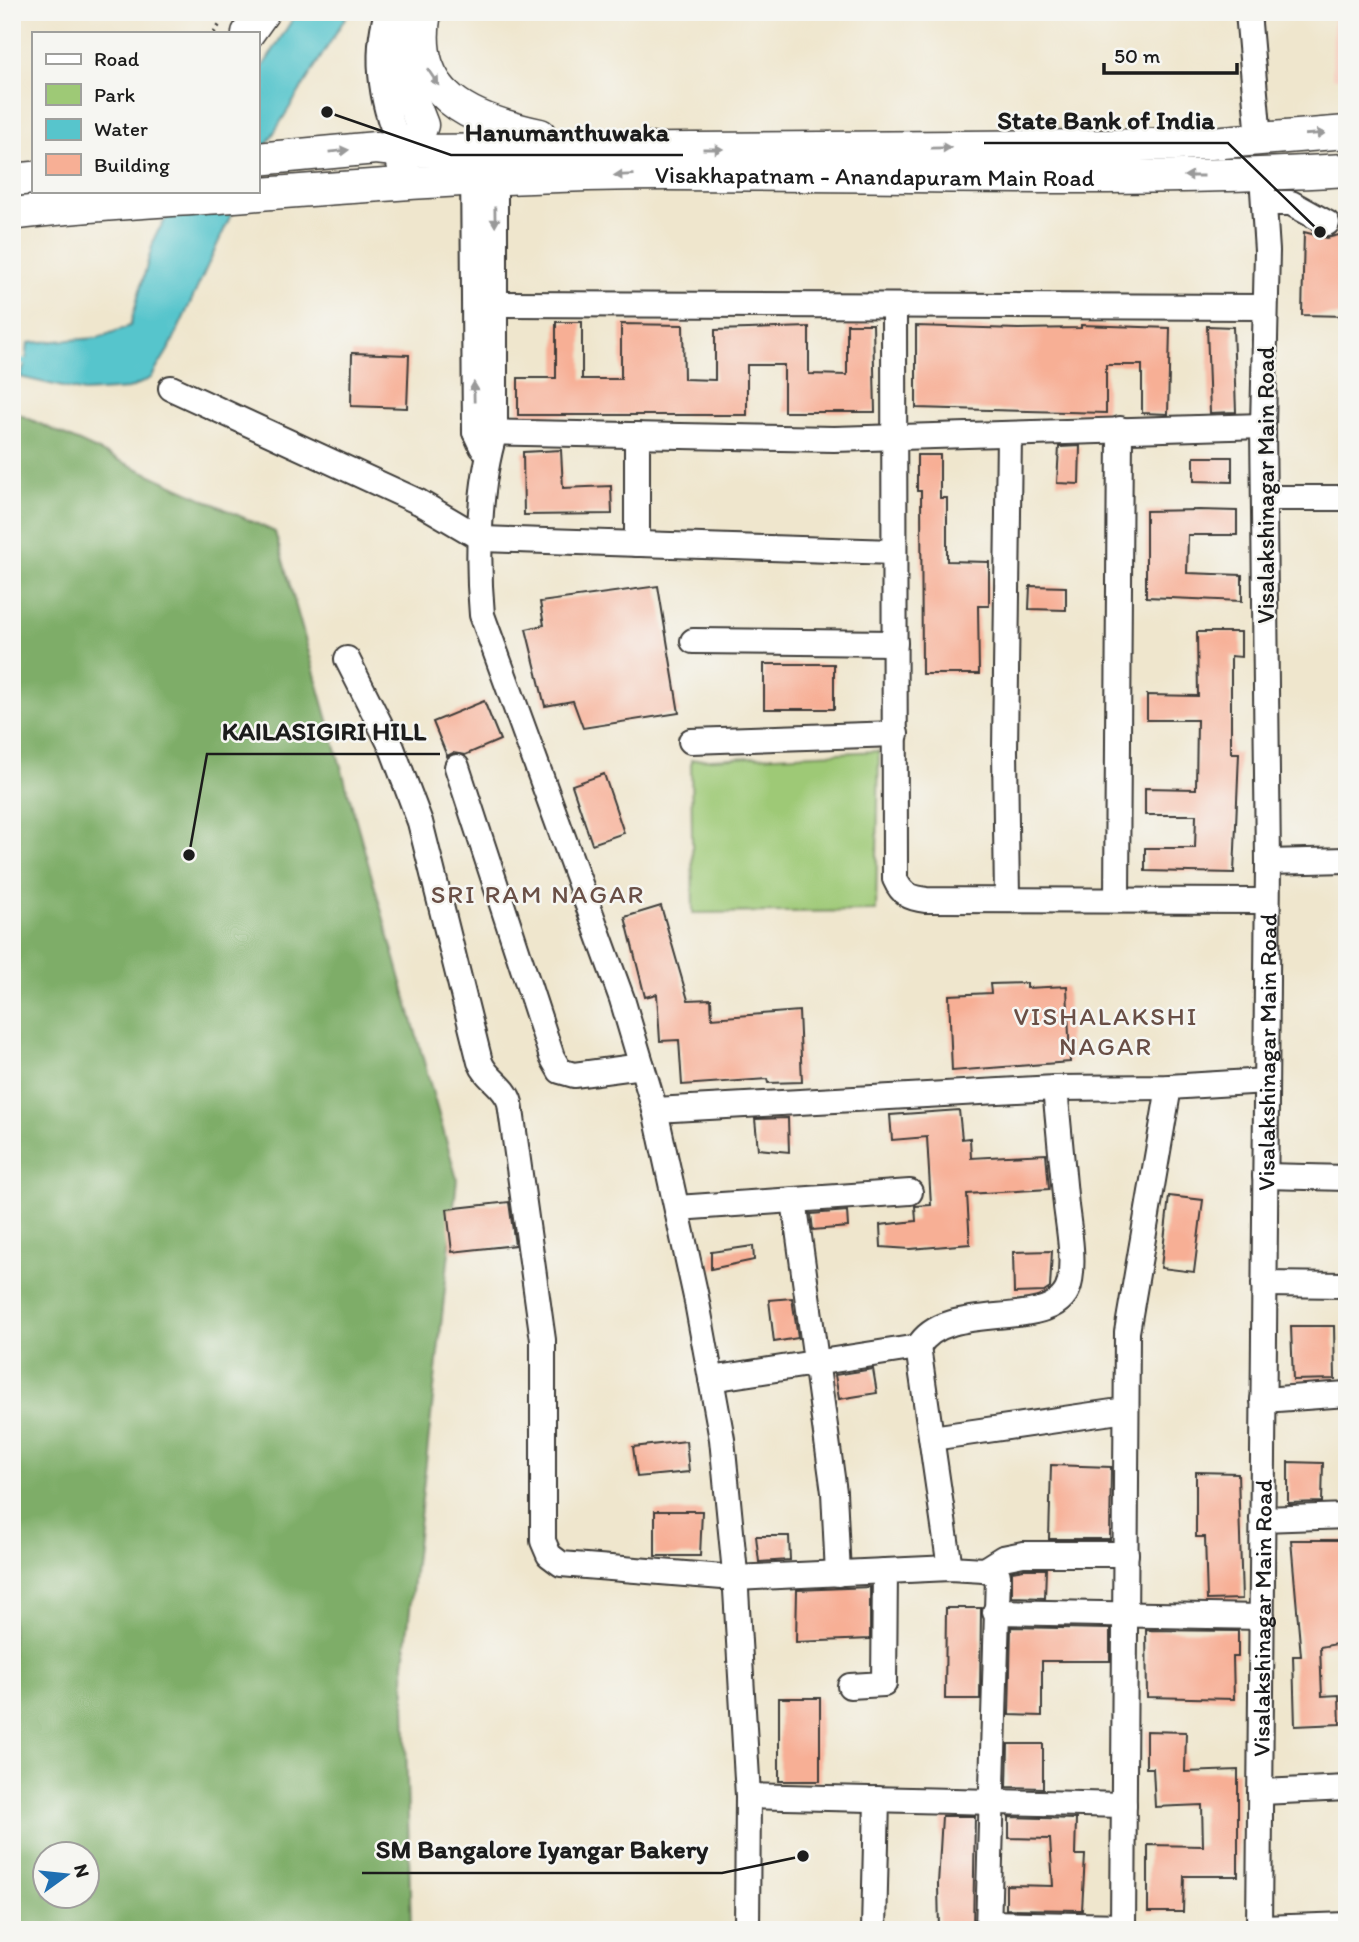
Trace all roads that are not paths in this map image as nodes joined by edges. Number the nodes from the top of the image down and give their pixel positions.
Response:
1 (243, 12) edge
2 (263, 12) edge
3 (277, 12) edge
4 (1248, 12) edge
5 (406, 13) edge
6 (246, 32) edge
7 (247, 32) edge
8 (257, 32) edge
9 (1347, 132) edge
10 (1259, 139) junction
11 (598, 149) junction
12 (404, 151) junction
13 (264, 158) edge
14 (484, 164) junction
15 (1347, 170) edge
16 (32, 178) edge
17 (12, 180) edge
18 (402, 182) junction
19 (1263, 189) junction
20 (12, 214) edge
21 (1327, 223) dead end
22 (496, 304) junction
23 (894, 306) junction
24 (1264, 307) junction
25 (171, 388) dead end
26 (1263, 426) junction
27 (1120, 429) junction
28 (485, 432) junction
29 (1009, 434) junction
30 (637, 435) junction
31 (893, 437) junction
32 (1264, 498) junction
33 (1347, 498) edge
34 (482, 539) junction
35 (637, 544) junction
36 (894, 552) junction
37 (693, 641) dead end
38 (895, 643) junction
39 (347, 659) dead end
40 (896, 734) junction
41 (691, 741) dead end
42 (457, 767) dead end
43 (1347, 860) edge
44 (1268, 862) junction
45 (1007, 898) junction
46 (1117, 899) junction
47 (1268, 901) junction
48 (642, 1066) junction
49 (1266, 1081) junction
50 (1169, 1087) junction
51 (1055, 1088) junction
52 (655, 1110) junction
53 (1265, 1175) junction
54 (1347, 1178) edge
55 (911, 1192) dead end
56 (794, 1200) junction
57 (677, 1208) junction
58 (1264, 1284) junction
59 (1347, 1285) edge
60 (918, 1347) junction
61 (814, 1363) junction
62 (711, 1380) junction
63 (1347, 1394) edge
64 (1263, 1400) junction
65 (1126, 1410) junction
66 (932, 1438) junction
67 (1347, 1516) edge
68 (1262, 1519) junction
69 (1126, 1554) junction
70 (950, 1569) junction
71 (984, 1570) junction
72 (885, 1572) junction
73 (838, 1574) junction
74 (735, 1578) junction
75 (995, 1612) junction
76 (1126, 1616) junction
77 (1262, 1617) junction
78 (850, 1686) dead end
79 (1347, 1788) edge
80 (1261, 1792) junction
81 (748, 1796) junction
82 (877, 1799) junction
83 (989, 1802) junction
84 (1124, 1805) junction
85 (1347, 1925) edge
86 (988, 1926) edge
87 (1123, 1928) edge
88 (1259, 1929) edge
89 (747, 1930) edge
90 (874, 1930) edge

1 - 6 street
2 - 7 main road
3 - 8 street
4 - 10 street
5 -> 11 main road
5 - 12 main road
10 -> 9 main road, Visakhapatnam - Anandapuram Main Road
11 -> 10 main road, Visakhapatnam - Anandapuram Main Road
11 - 14 main road, Visakhapatnam - Anandapuram Main Road
13 -> 12 main road, Visakhapatnam - Anandapuram Main Road
12 - 14 main road, Visakhapatnam - Anandapuram Main Road
12 - 18 main road
14 - 18 main road, Visakhapatnam - Anandapuram Main Road
19 -> 14 main road, Visakhapatnam - Anandapuram Main Road
14 -> 22 street
28 -> 14 street
15 - 19 main road, Visakhapatnam - Anandapuram Main Road
16 - 17 main road
18 - 20 main road, Visakhapatnam - Anandapuram Main Road
19 - 21 street
19 - 24 street, Visalakshinagar Main Road
22 - 23 street
22 - 28 street
23 - 24 street
23 - 31 street
24 - 26 street, Visalakshinagar Main Road
25 - 34 street
26 - 27 street
26 - 32 street, Visalakshinagar Main Road
27 - 29 street
27 - 46 street
28 - 30 street
28 - 34 street
29 - 31 street
29 - 45 street
30 - 31 street
30 - 35 street
31 - 36 street
32 - 33 street
32 - 44 street, Visalakshinagar Main Road
34 - 35 street
34 - 48 street
35 - 36 street
36 - 38 street
37 - 38 street
38 - 40 street
39 - 74 street
40 - 41 street
40 - 45 street
42 - 48 street
43 - 44 street
44 - 47 street, Visalakshinagar Main Road
45 - 46 street
46 - 47 street
47 - 49 street, Visalakshinagar Main Road
48 - 52 street
49 - 50 street
49 - 53 street, Visalakshinagar Main Road
50 - 51 street
50 - 65 street
51 - 52 street
51 - 60 street
52 - 57 street
53 - 54 street
53 - 58 street, Visalakshinagar Main Road
55 - 56 street
56 - 57 street
56 - 61 street
57 - 62 street
58 - 59 street
58 - 64 street, Visalakshinagar Main Road
60 - 61 street
60 - 66 street
61 - 62 street
61 - 73 street
62 - 74 street
63 - 64 street
64 - 68 street, Visalakshinagar Main Road
65 - 66 street
65 - 69 street
66 - 70 street
67 - 68 street
68 - 77 street, Visalakshinagar Main Road
69 - 71 street
69 - 76 street
70 - 71 street
70 - 72 street
71 - 75 street
72 - 73 street
72 - 78 street
73 - 74 street
74 - 81 street
75 - 76 street
75 - 83 street
76 - 77 street
76 - 84 street
77 - 80 street, Visalakshinagar Main Road
79 - 80 street
80 - 88 street, Visalakshinagar Main Road
81 - 82 street
81 - 89 street
82 - 83 street
82 - 90 street
83 - 84 street
83 - 86 street
84 - 87 street
85 - 88 street
86 - 87 street

